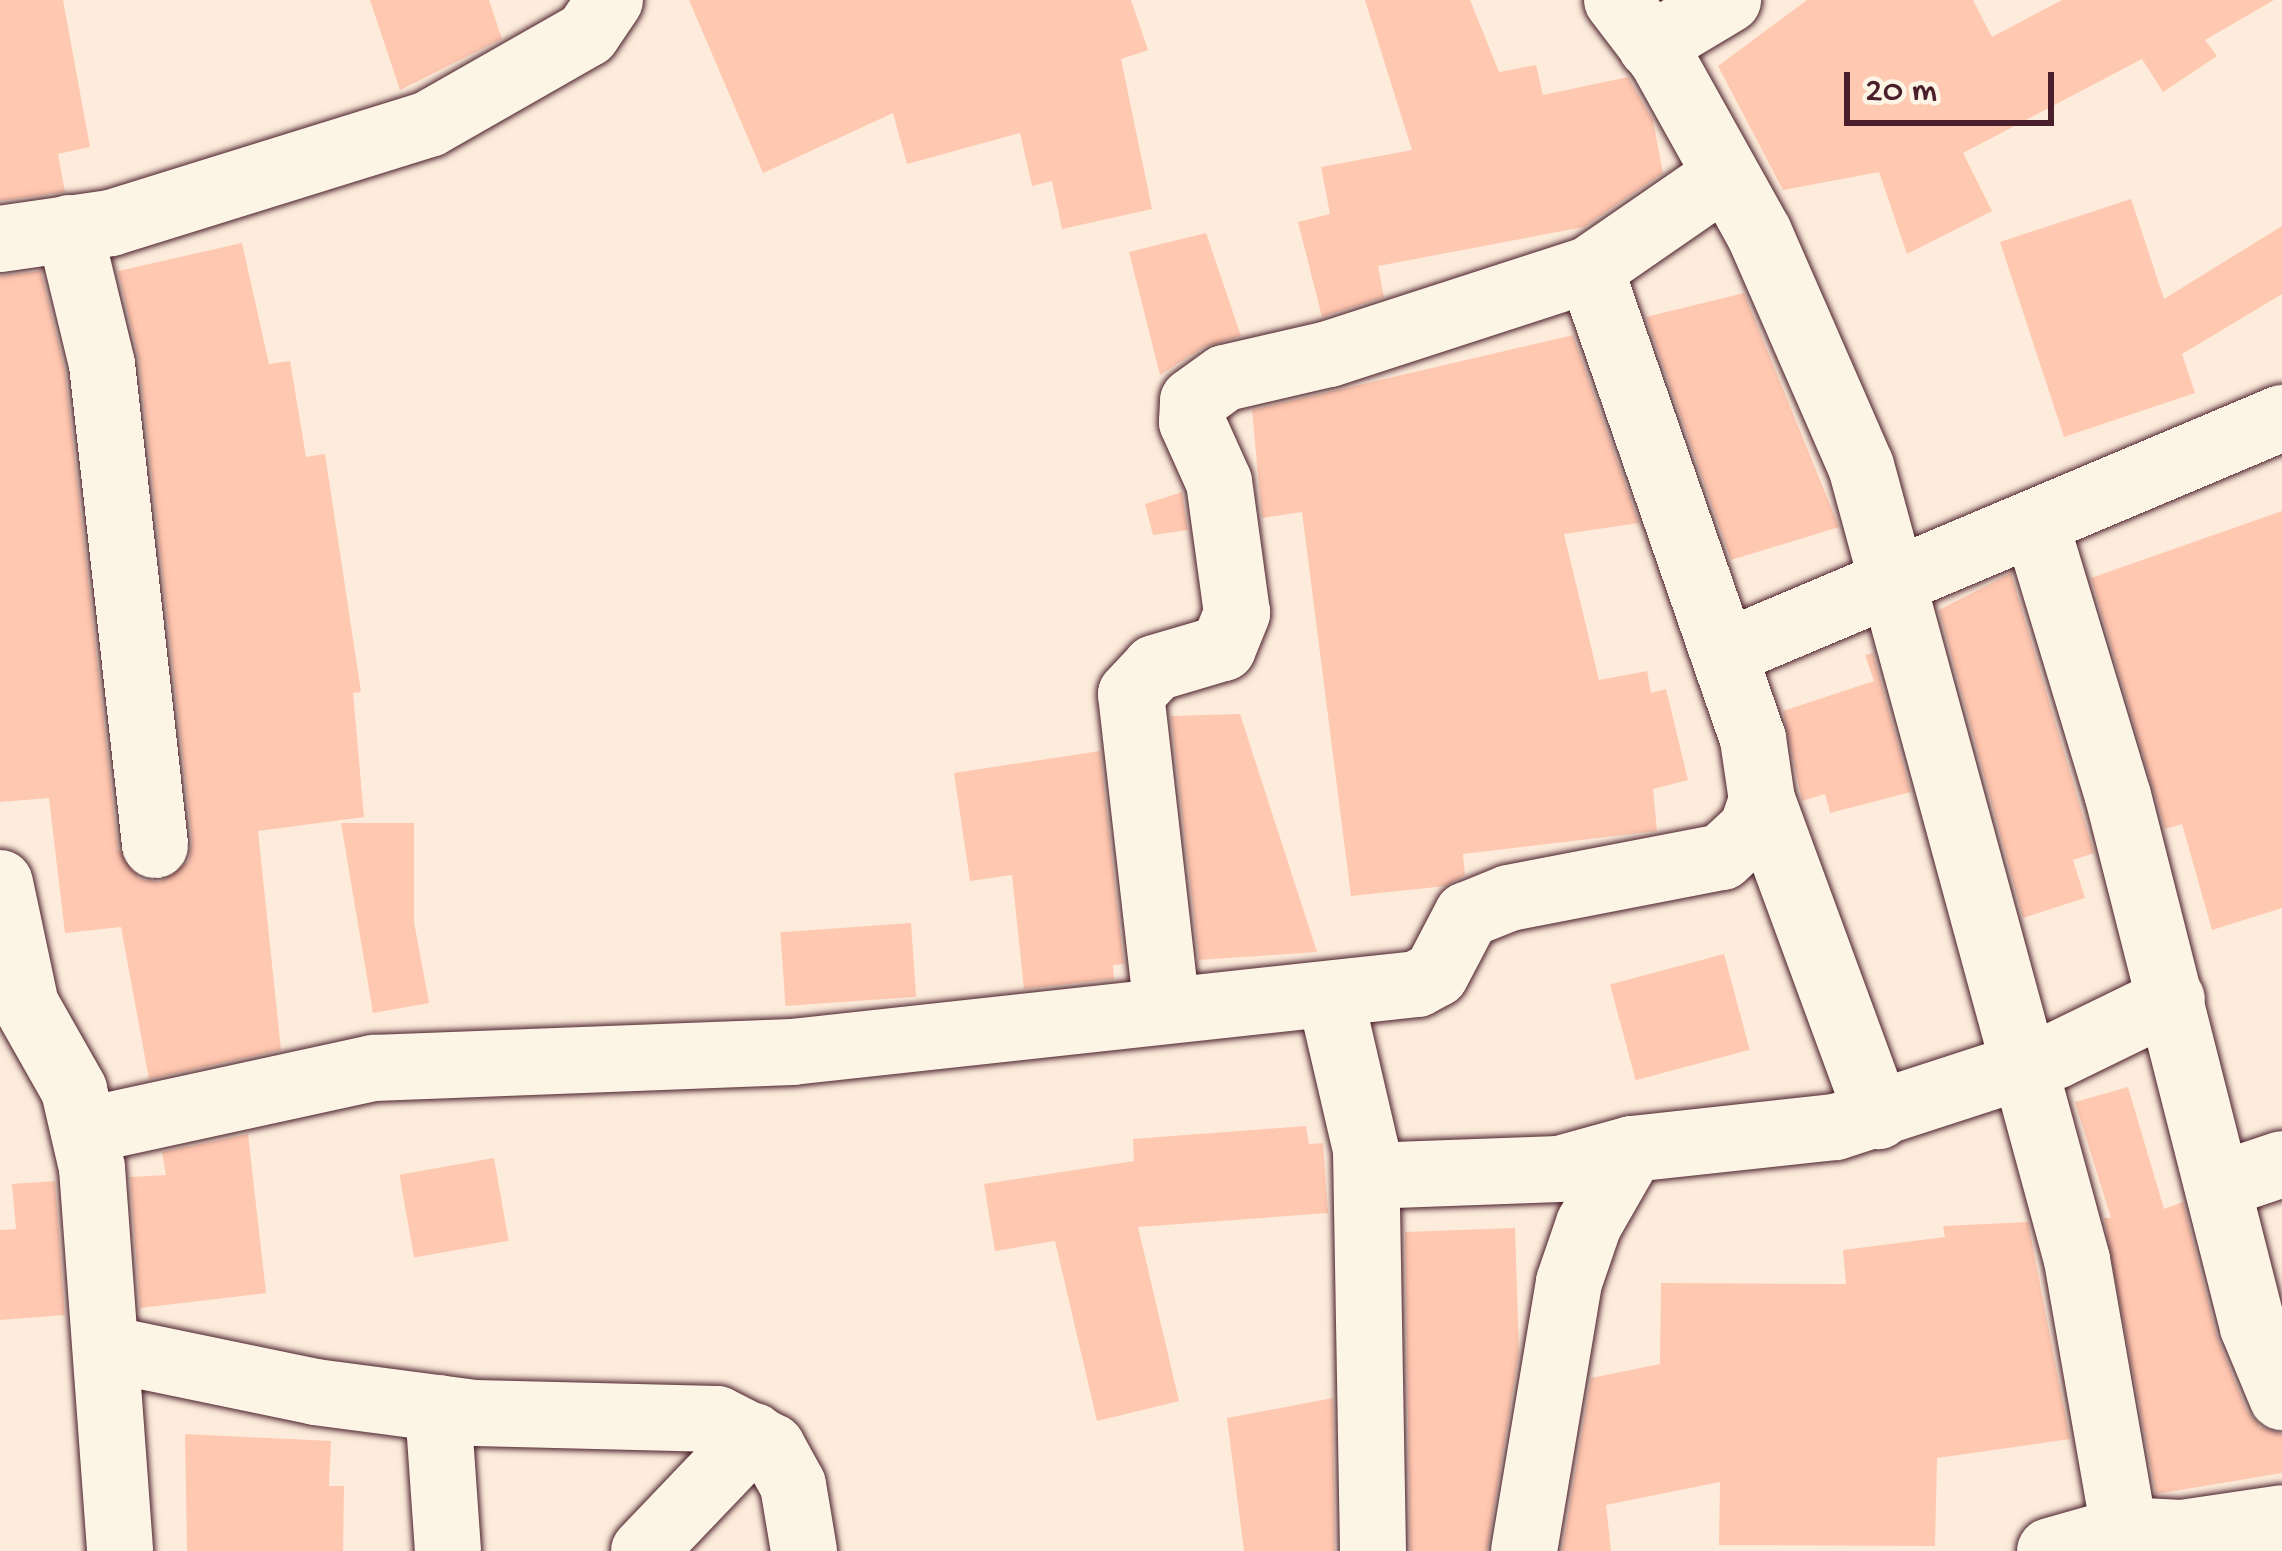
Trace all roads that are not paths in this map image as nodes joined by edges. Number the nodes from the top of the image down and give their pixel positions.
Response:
1 (610, 0) edge
2 (1729, 0) edge
3 (1634, 23) edge
4 (1725, 176) junction
5 (69, 228) junction
6 (0, 239) edge
7 (1590, 269) junction
8 (2282, 418) edge
9 (2038, 528) junction
10 (1892, 582) junction
11 (1725, 653) junction
12 (1762, 800) junction
13 (155, 844) dead end
14 (0, 883) edge
15 (1330, 995) junction
16 (2172, 999) junction
17 (13, 1006) edge
18 (1167, 1010) junction
19 (2018, 1068) junction
20 (1878, 1116) junction
21 (84, 1131) junction
22 (1632, 1149) junction
23 (2282, 1164) edge
24 (1367, 1176) junction
25 (2220, 1185) junction
26 (108, 1349) junction
27 (2282, 1397) edge
28 (438, 1408) junction
29 (754, 1436) junction
30 (2282, 1518) edge
31 (2164, 1538) edge
32 (120, 1551) edge
33 (448, 1551) edge
34 (644, 1551) edge
35 (804, 1551) edge
36 (1373, 1551) edge
37 (1524, 1551) edge
38 (2050, 1551) edge

1 - 5 street
2 - 3 street
3 - 4 street
4 - 7 street
4 - 10 street
5 - 6 street
5 - 13 street
7 - 11 street
7 - 18 street
8 - 9 street
9 - 10 street
9 - 16 street
10 - 11 street
10 - 19 street
11 - 12 street
12 - 15 street
12 - 20 street
14 - 17 street
15 - 18 street
15 - 24 street
16 - 19 street
16 - 25 street
17 - 21 street
18 - 21 street
19 - 20 street
19 - 31 street
20 - 22 street
21 - 26 street
22 - 24 street
22 - 37 street
23 - 25 street
24 - 36 street
25 - 27 street
26 - 28 street
26 - 32 street
28 - 29 street
28 - 33 street
29 - 34 street
29 - 35 street
30 - 31 street
31 - 38 street

